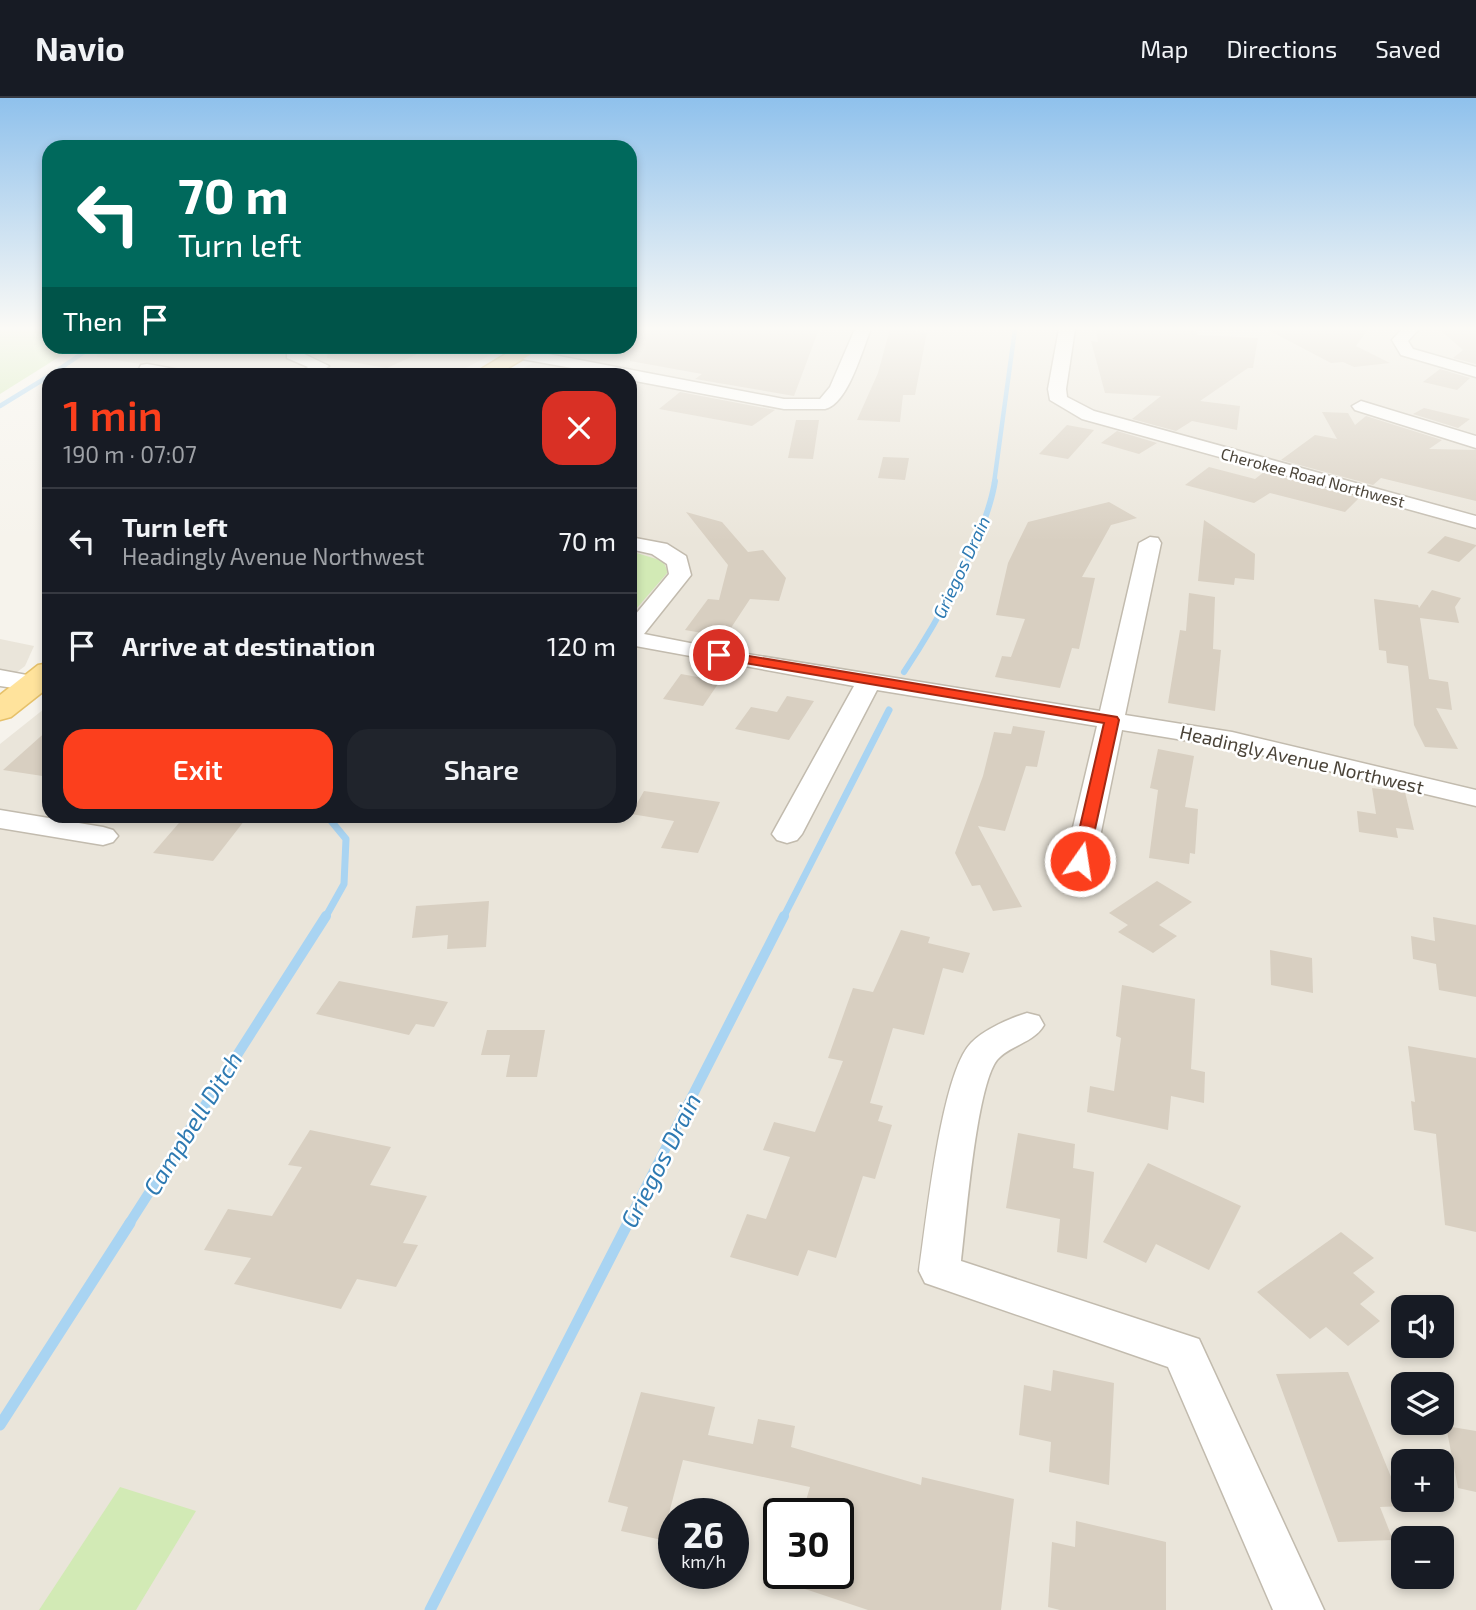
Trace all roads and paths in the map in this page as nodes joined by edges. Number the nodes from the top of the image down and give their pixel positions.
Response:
1 (760, 400) edge
2 (829, 400) edge
3 (1059, 400) edge
4 (1362, 406) dead end
5 (1476, 442) edge
6 (1476, 522) edge
7 (1150, 543) dead end
8 (637, 545) edge
9 (637, 628) edge
10 (637, 638) edge
11 (42, 677) edge
12 (0, 678) edge
13 (870, 680) junction
14 (0, 710) edge
15 (1112, 720) junction
16 (1476, 798) edge
17 (0, 819) edge
18 (787, 834) dead end
19 (103, 836) dead end
20 (1080, 861) dead end
21 (1027, 1025) dead end
22 (1298, 1610) edge

1 - 2 street
3 - 6 street, Cherokee Road Northwest
4 - 5 street
7 - 15 street
8 - 9 street, Headingly Avenue Northwest
10 - 13 street, Headingly Avenue Northwest
11 - 12 street
11 - 14 main road
13 - 15 street, Headingly Avenue Northwest
13 - 18 street
15 - 16 street, Headingly Avenue Northwest
15 - 20 street
17 - 19 street
21 - 22 street

